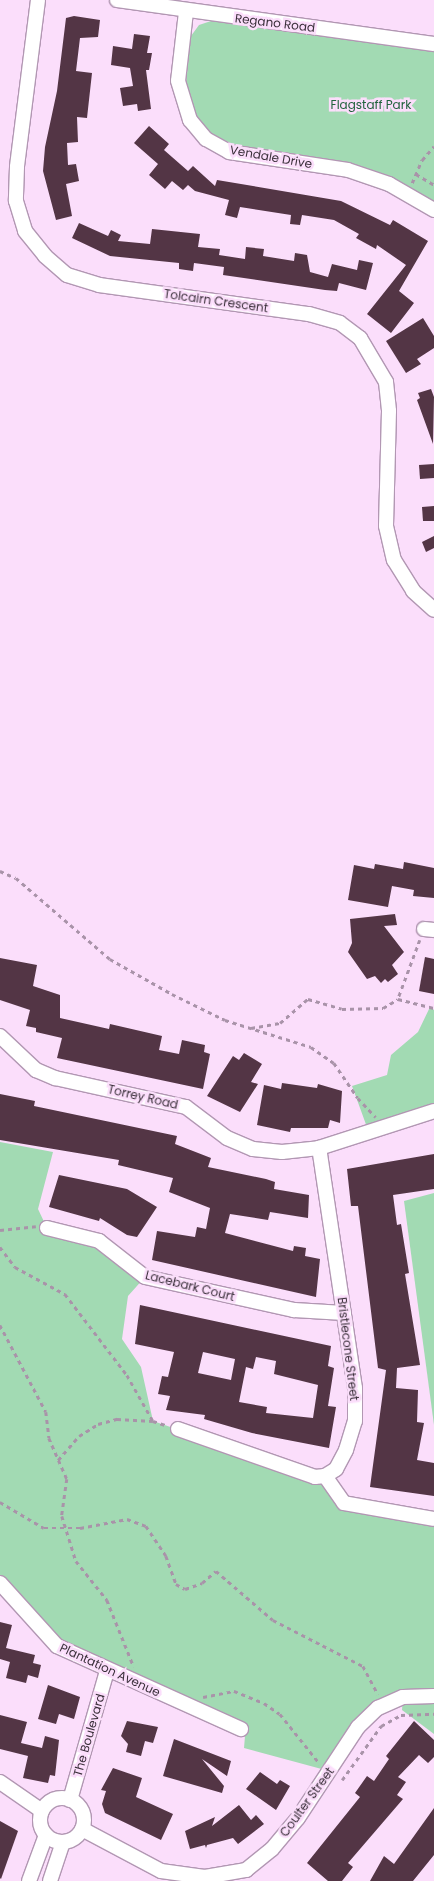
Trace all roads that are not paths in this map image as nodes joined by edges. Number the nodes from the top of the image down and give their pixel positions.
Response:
1 (38, 0) edge
2 (117, 0) edge
3 (186, 12) junction
4 (434, 44) edge
5 (434, 210) edge
6 (434, 610) edge
7 (0, 1036) edge
8 (434, 1111) edge
9 (319, 1148) junction
10 (47, 1228) road end
11 (344, 1313) junction
12 (178, 1429) road end
13 (326, 1476) junction
14 (434, 1519) edge
15 (0, 1583) edge
16 (107, 1671) junction
17 (434, 1696) edge
18 (241, 1729) dead end
19 (0, 1782) edge
20 (70, 1800) junction
21 (42, 1811) junction
22 (82, 1829) junction
23 (46, 1835) junction
24 (63, 1842) junction
25 (30, 1881) edge
26 (50, 1881) edge

1 - 6 street, Tolcairn Crescent
2 - 3 street, Regano Road
3 - 4 street, Regano Road
3 - 5 street, Vendale Drive
7 - 9 street, Torrey Road
8 - 9 street, Torrey Road
9 - 11 street, Bristlecone Street
10 - 11 street, Lacebark Court
11 - 13 street, Bristlecone Street
12 - 13 street
13 - 14 street
15 - 16 street, Plantation Avenue
16 - 18 street, Plantation Avenue
16 - 20 street, The Boulevard
17 - 22 street, Coulter Street
19 - 21 street
20 - 21 street
20 - 22 street
21 - 23 street
22 - 24 street
23 - 24 street
23 - 25 street
24 - 26 street

